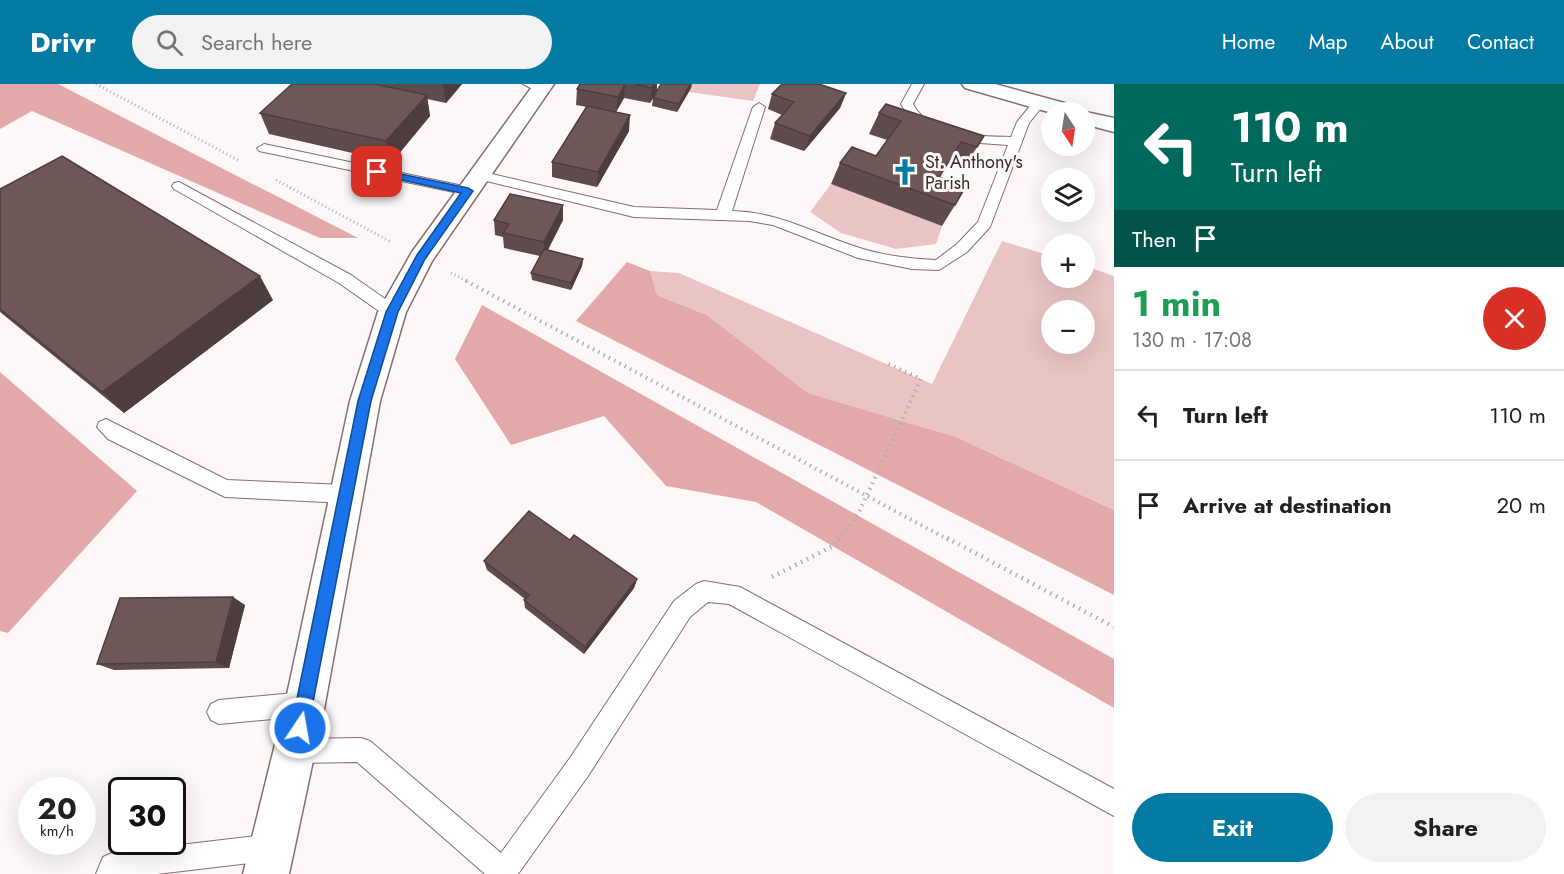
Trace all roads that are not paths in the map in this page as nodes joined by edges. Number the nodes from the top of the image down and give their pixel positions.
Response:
1 (918, 84) edge
2 (972, 84) edge
3 (538, 86) edge
4 (1039, 103) joint
5 (759, 106) dead end
6 (1095, 120) edge
7 (1114, 124) edge
8 (1015, 141) junction
9 (264, 148) dead end
10 (473, 183) junction
11 (179, 186) dead end
12 (723, 215) junction
13 (392, 312) junction
14 (106, 427) dead end
15 (346, 494) junction
16 (305, 705) junction
17 (219, 712) dead end
18 (295, 751) junction
19 (1114, 803) edge
20 (270, 861) edge
21 (109, 874) edge

1 - 8 lane
2 - 4 street
3 - 10 street
4 - 8 lane
5 - 12 lane
6 - 7 street
8 - 12 lane
9 - 10 lane
10 - 12 lane
10 - 13 street
11 - 13 lane
13 - 15 street
14 - 15 lane
15 - 16 street
16 - 17 lane
16 - 18 street
18 - 19 lane
18 - 20 street
20 - 21 lane

